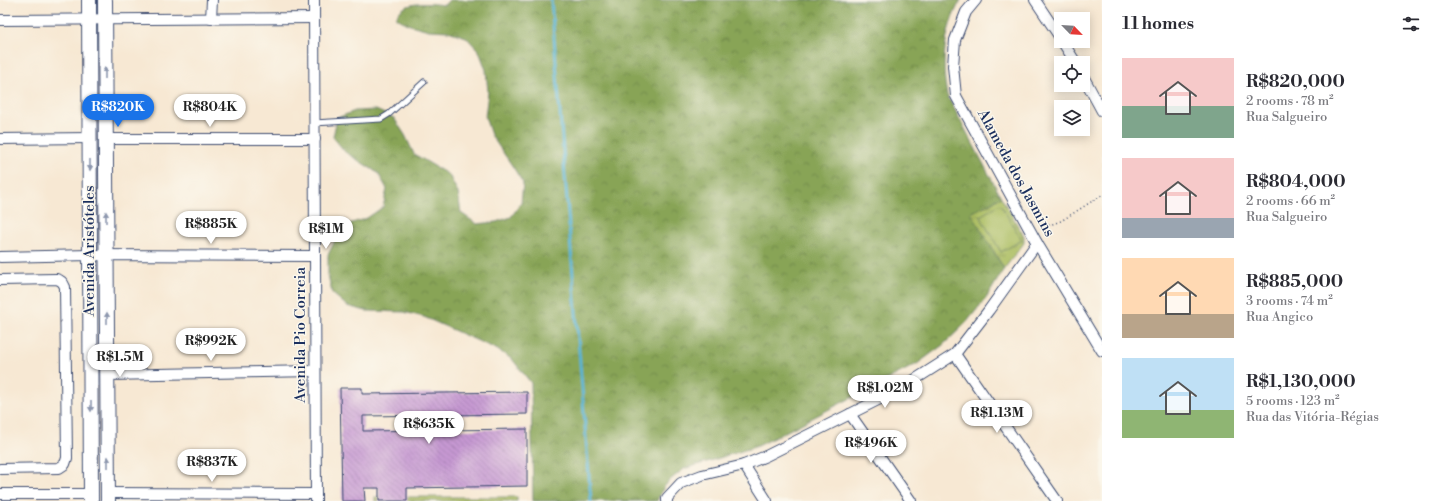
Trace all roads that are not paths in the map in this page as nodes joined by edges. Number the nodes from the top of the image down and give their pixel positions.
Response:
1 (89, 0) edge
2 (105, 0) edge
3 (212, 0) edge
4 (314, 0) edge
5 (976, 0) edge
6 (1035, 0) edge
7 (314, 18) junction
8 (212, 19) junction
9 (0, 20) edge
10 (89, 20) junction
11 (105, 20) junction
12 (1054, 28) edge
13 (424, 82) dead end
14 (1090, 89) edge
15 (1102, 110) edge
16 (314, 123) junction
17 (90, 138) junction
18 (105, 138) junction
19 (0, 139) edge
20 (314, 139) junction
21 (1037, 243) junction
22 (90, 255) junction
23 (106, 256) junction
24 (315, 256) junction
25 (0, 257) edge
26 (0, 280) edge
27 (1102, 351) edge
28 (955, 354) junction
29 (315, 371) junction
30 (107, 375) junction
31 (850, 414) junction
32 (744, 465) junction
33 (0, 469) edge
34 (0, 494) edge
35 (108, 497) edge
36 (316, 497) edge
37 (92, 498) edge
38 (667, 501) edge
39 (767, 501) edge
40 (911, 501) edge
41 (1057, 501) edge

1 - 10 street, Avenida Aristóteles
2 - 11 street, Avenida Aristóteles
3 - 8 street
4 - 7 street, Avenida Pio Correia
5 - 21 street, Alameda dos Jasmins
6 - 12 street
7 - 8 street
7 - 16 street, Avenida Pio Correia
8 - 11 street
9 - 10 street
10 - 11 street
10 - 17 street, Avenida Aristóteles
18 -> 11 street, Avenida Aristóteles
13 - 16 lane
14 - 15 street
16 - 20 street, Avenida Pio Correia
17 - 19 street
17 -> 22 street, Avenida Aristóteles
18 - 20 street
23 -> 18 street, Avenida Aristóteles
20 - 24 street, Avenida Pio Correia
21 - 27 street, Alameda dos Jasmins
21 - 28 street
22 - 23 street
22 - 25 street
22 -> 37 street, Avenida Aristóteles
23 - 24 street
30 -> 23 street, Avenida Aristóteles
24 - 29 street, Avenida Pio Correia
26 - 33 street
28 - 31 street
28 - 41 street
29 - 30 street
29 - 36 street, Avenida Pio Correia
35 -> 30 street, Avenida Aristóteles
31 - 32 street
31 - 40 street
32 - 38 street
32 - 39 street
34 - 37 street
35 - 36 street

